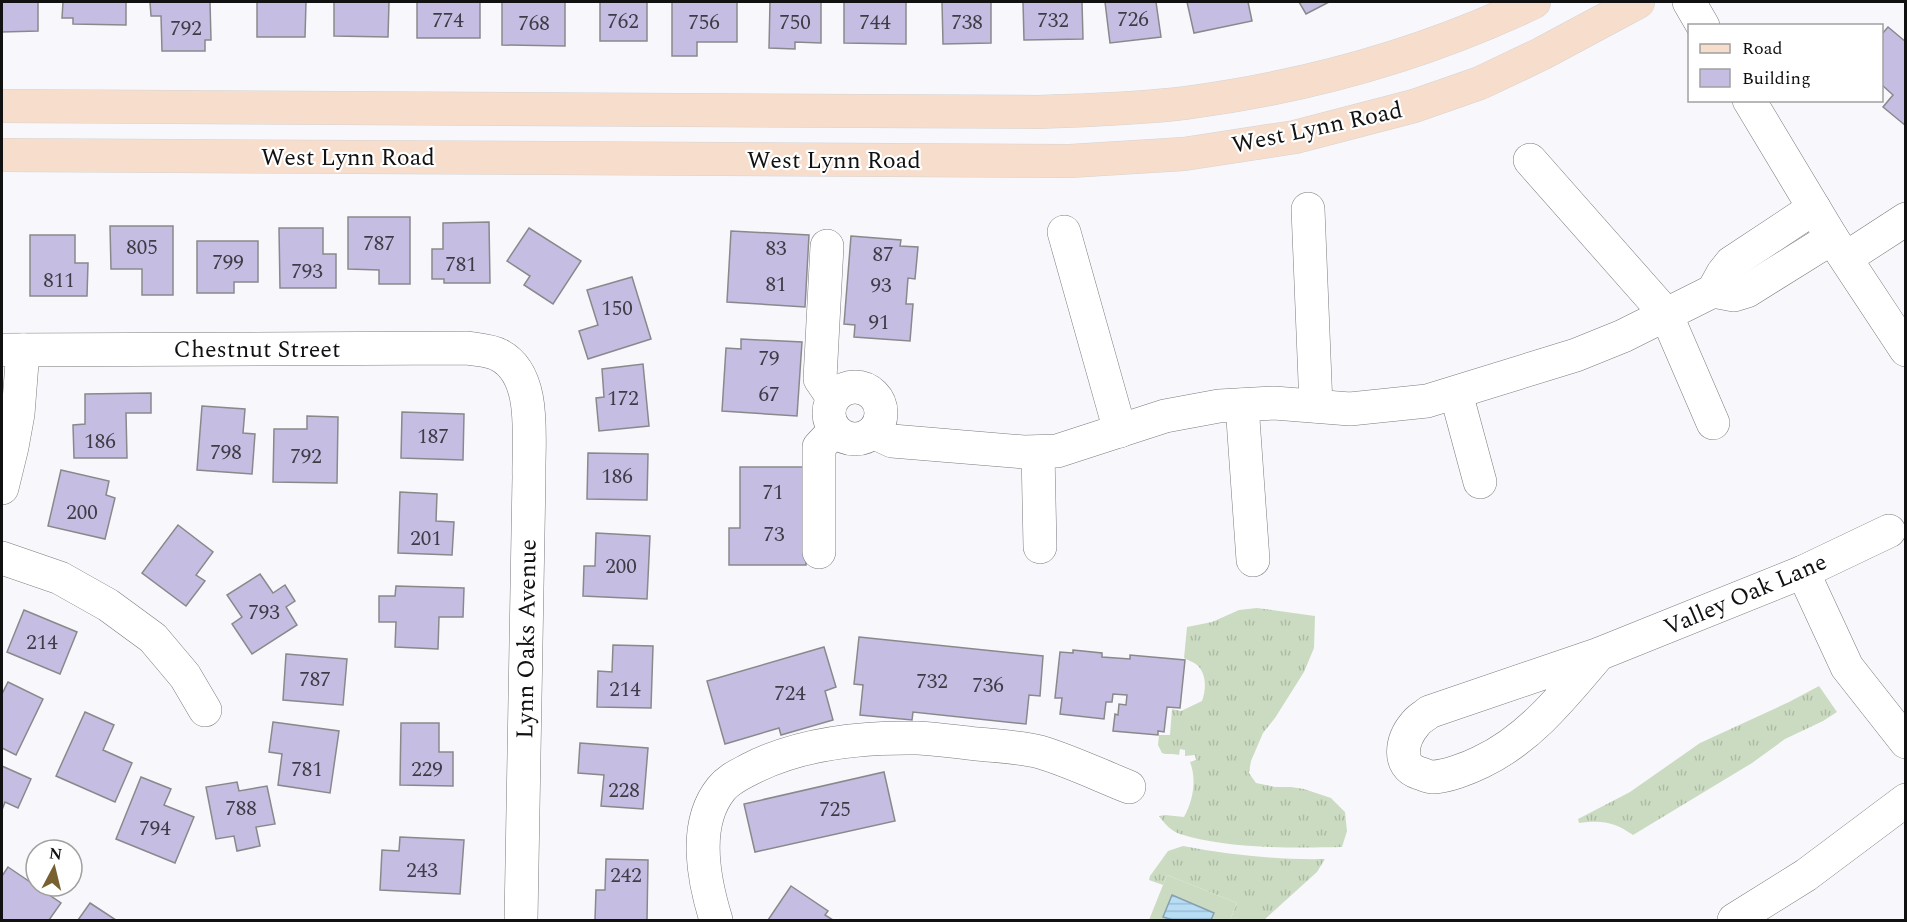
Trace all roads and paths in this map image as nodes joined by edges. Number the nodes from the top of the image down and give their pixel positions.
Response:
1 (1534, 2) edge
2 (1638, 2) edge
3 (1689, 2) edge
4 (1702, 24) edge
5 (1750, 102) edge
6 (2, 106) edge
7 (2, 155) edge
8 (1530, 160) dead end
9 (1814, 208) junction
10 (1308, 209) dead end
11 (1905, 219) edge
12 (1064, 232) dead end
13 (827, 246) dead end
14 (1839, 248) junction
15 (1713, 291) junction
16 (1666, 314) junction
17 (12, 350) edge
18 (1905, 350) edge
19 (509, 363) joint
20 (1456, 393) junction
21 (833, 398) junction
22 (1242, 405) junction
23 (1316, 406) junction
24 (1713, 423) dead end
25 (834, 430) junction
26 (1120, 430) junction
27 (873, 432) junction
28 (1038, 452) junction
29 (1480, 482) dead end
30 (2, 488) edge
31 (1889, 531) dead end
32 (1040, 547) dead end
33 (819, 552) dead end
34 (2, 558) edge
35 (1253, 560) dead end
36 (1803, 572) junction
37 (1599, 654) junction
38 (206, 710) dead end
39 (1905, 742) edge
40 (1129, 787) dead end
41 (1905, 800) edge
42 (521, 921) edge
43 (716, 921) edge
44 (1734, 921) edge

1 - 6 main road, West Lynn Road
2 - 7 main road, West Lynn Road
3 - 4 street
5 - 9 street
8 - 16 street
9 - 14 street
9 - 15 street
10 - 23 street
11 - 14 street
12 - 26 street
13 - 21 street
14 - 15 street
14 - 18 street
15 - 16 street
16 - 20 street
16 - 24 street
17 - 19 street, Chestnut Street
17 - 30 street
19 - 42 street, Lynn Oaks Avenue
20 - 23 street
20 - 29 street
21 - 25 street
21 - 27 street
22 - 23 street
22 - 26 street
22 - 35 street
25 - 27 street
25 - 33 street
26 - 28 street
27 - 28 street
28 - 32 street
31 - 36 street, Valley Oak Lane
34 - 38 street
36 - 37 street, Valley Oak Lane
36 - 39 street
37 - 37 street, Valley Oak Lane
40 - 43 street
41 - 44 street

